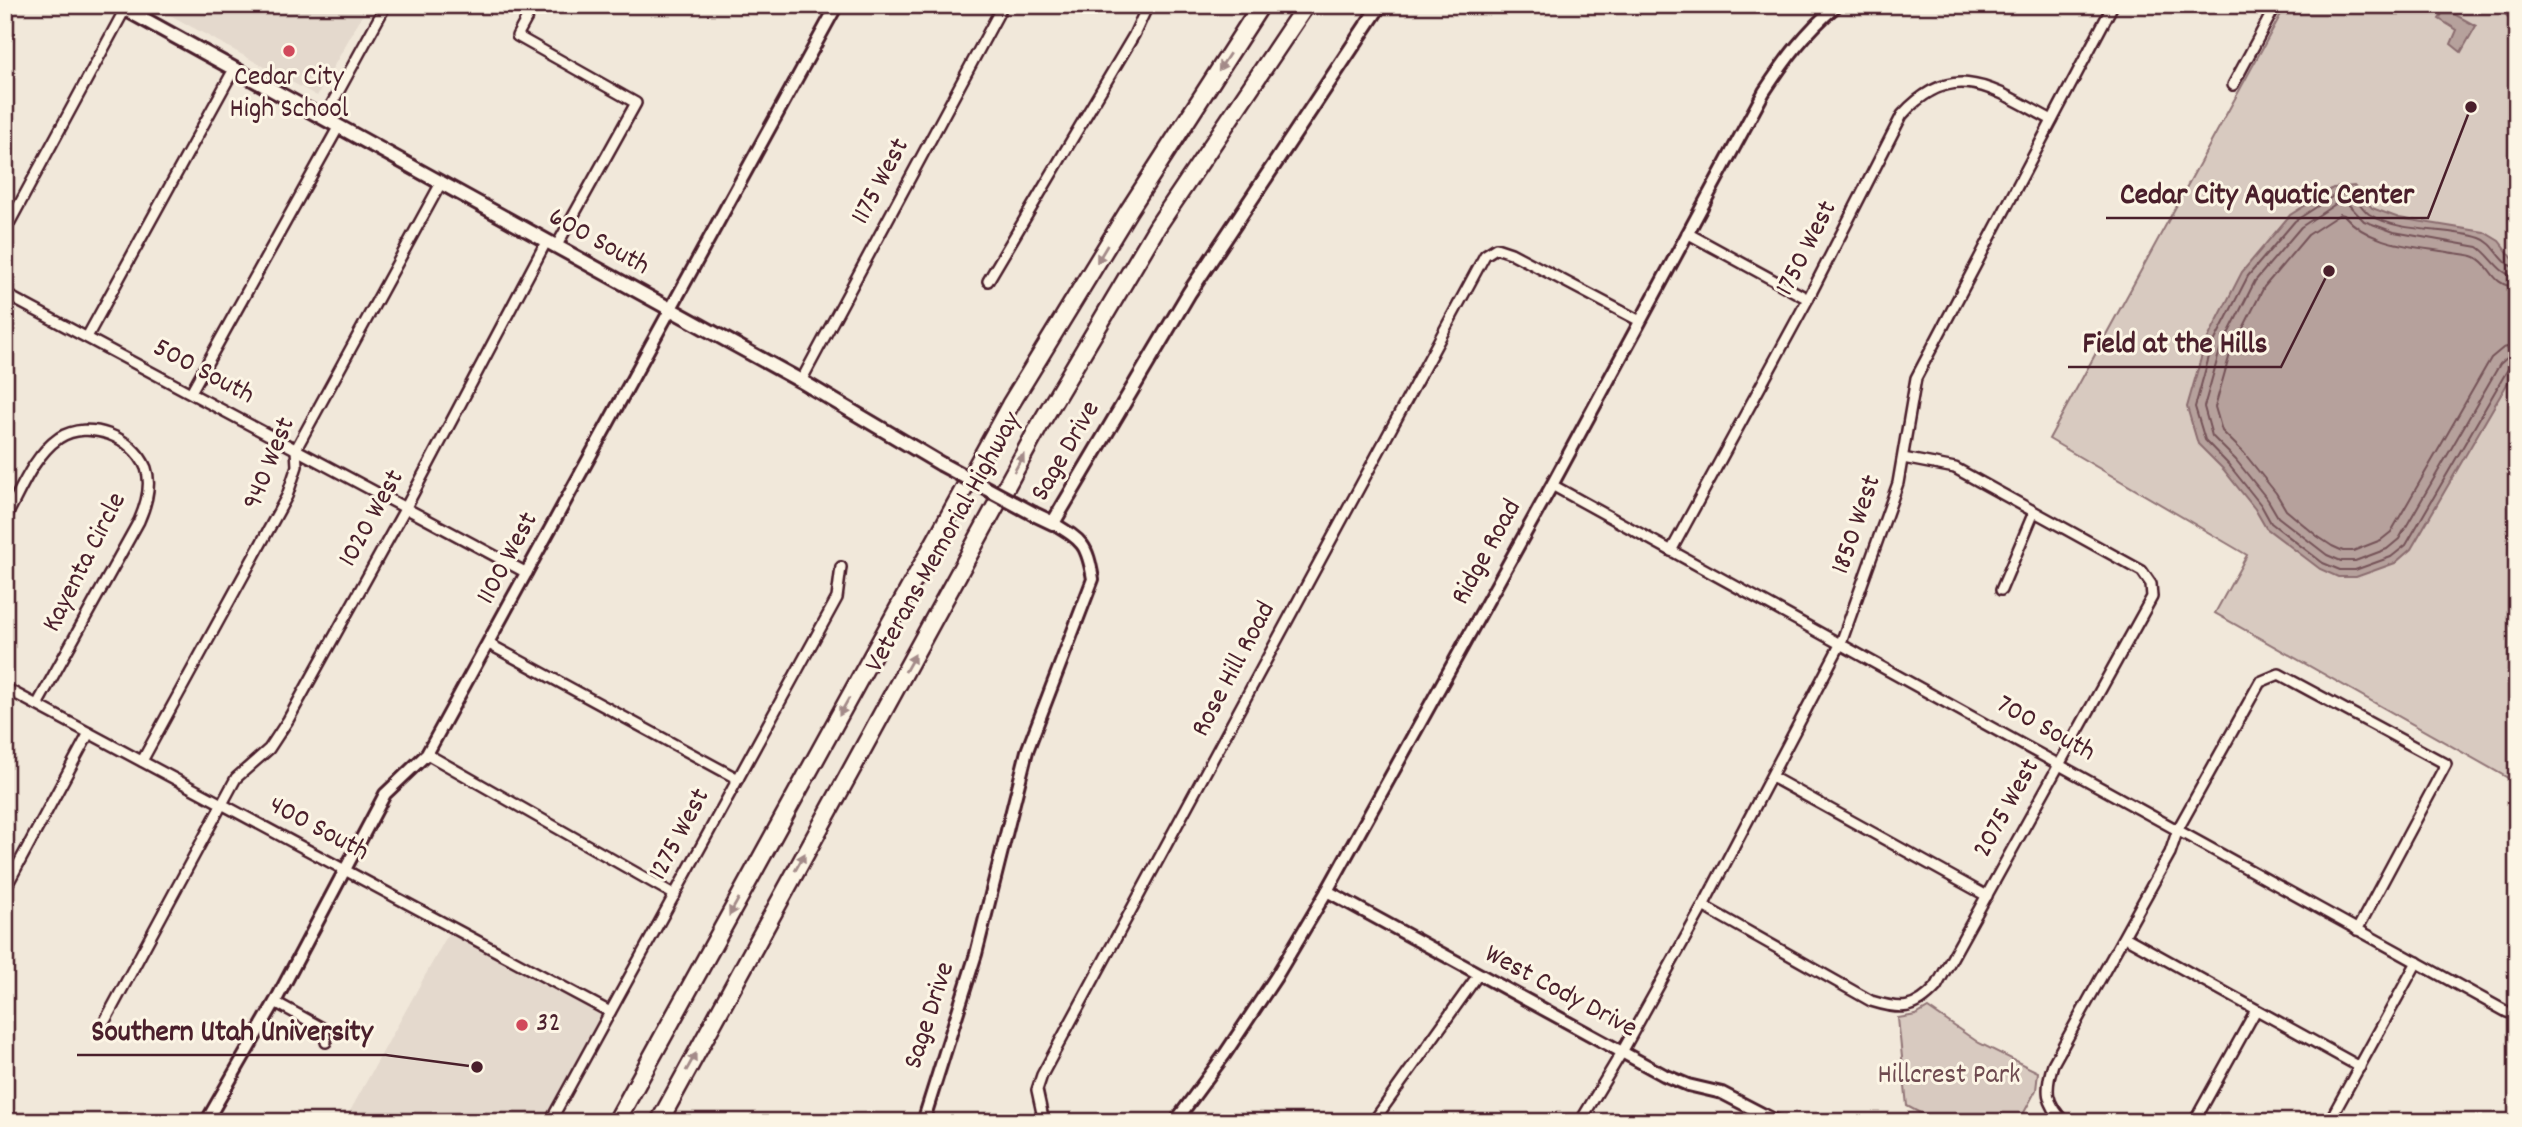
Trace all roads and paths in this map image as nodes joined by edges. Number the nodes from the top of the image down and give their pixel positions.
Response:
1 (386, 5) edge
2 (534, 5) edge
3 (837, 5) edge
4 (1003, 5) edge
5 (1148, 5) edge
6 (1261, 5) edge
7 (1306, 5) edge
8 (1380, 5) edge
9 (1837, 5) edge
10 (2113, 5) edge
11 (2276, 5) edge
12 (122, 7) edge
13 (234, 69) junction
14 (2233, 85) dead end
15 (324, 118) junction
16 (2052, 120) junction
17 (339, 126) junction
18 (441, 183) junction
19 (5, 231) edge
20 (1687, 233) junction
21 (551, 245) junction
22 (988, 281) dead end
23 (5, 294) edge
24 (1808, 299) junction
25 (670, 311) junction
26 (1640, 321) junction
27 (87, 337) junction
28 (801, 381) junction
29 (191, 392) junction
30 (296, 449) junction
31 (1903, 458) junction
32 (1552, 485) junction
33 (405, 509) junction
34 (2034, 512) junction
35 (5, 519) edge
36 (1053, 523) junction
37 (1671, 551) junction
38 (841, 567) dead end
39 (527, 573) junction
40 (2001, 590) dead end
41 (1841, 643) junction
42 (489, 645) junction
43 (5, 688) edge
44 (37, 705) junction
45 (89, 733) junction
46 (428, 754) junction
47 (142, 761) junction
48 (2059, 763) junction
49 (1772, 777) junction
50 (737, 779) junction
51 (221, 804) junction
52 (2178, 829) junction
53 (346, 870) junction
54 (5, 889) edge
55 (1327, 891) junction
56 (675, 895) junction
57 (1987, 896) junction
58 (1703, 906) junction
59 (2357, 930) junction
60 (2124, 937) junction
61 (2417, 962) junction
62 (1478, 975) junction
63 (275, 1002) junction
64 (2256, 1010) junction
65 (610, 1012) junction
66 (2517, 1015) edge
67 (106, 1019) dead end
68 (326, 1042) dead end
69 (1622, 1052) junction
70 (2360, 1067) junction
71 (206, 1122) edge
72 (550, 1122) edge
73 (616, 1122) edge
74 (659, 1122) edge
75 (923, 1122) edge
76 (1044, 1122) edge
77 (1175, 1122) edge
78 (1373, 1122) edge
79 (1580, 1122) edge
80 (1778, 1122) edge
81 (2065, 1122) edge
82 (2194, 1122) edge
83 (2329, 1122) edge

1 - 15 street
2 - 21 street, 1020 West
3 - 25 street, 1100 West
4 - 28 street, 1175 West
5 - 22 street
6 -> 73 highway, Veterans Memorial Highway
74 -> 7 highway, Veterans Memorial Highway
8 - 36 main road, Sage Drive
9 - 20 street, Ridge Road
10 - 16 street, 1850 West
11 - 14 street
12 - 13 main road, 600 South
12 - 19 street
13 - 15 main road, 600 South
13 - 27 street
15 - 17 main road, 600 South
16 - 24 street, 1750 West
16 - 31 street, 1850 West
17 - 18 main road, 600 South
17 - 29 street
18 - 21 main road, 600 South
18 - 30 street, 940 West
20 - 24 street
20 - 26 street, Ridge Road
21 - 25 main road, 600 South
21 - 33 street, 1020 West
23 - 27 street, 500 South
24 - 37 street, 1750 West
25 - 28 main road, 600 South
25 - 39 street, 1100 West
26 - 32 street, Ridge Road
26 - 76 street, Rose Hill Road
27 - 29 street, 500 South
28 - 36 main road, 600 South, bridge
29 - 30 street, 500 South
30 - 33 street, 500 South
30 - 47 street, 940 West
31 - 34 street
31 - 41 street, 1850 West
32 - 37 street, 700 South
32 - 55 street, Ridge Road
33 - 39 street, 500 South
33 - 51 street, 1020 West
34 - 40 street
34 - 48 street, 2075 West
35 - 44 street, Kayenta Circle
36 - 75 street, Sage Drive
37 - 41 street, 700 South
38 - 50 street, 1275 West
39 - 42 street, 1100 West
41 - 48 street, 700 South
41 - 49 street, 1850 West
42 - 46 street, 1100 West
42 - 50 street
43 - 44 street, 400 South
44 - 45 street, 400 South
45 - 47 street, 400 South
45 - 54 street
46 - 53 street, 1100 West
46 - 56 street
47 - 51 street, 400 South
48 - 52 street, 700 South
48 - 57 street, 2075 West
49 - 57 street
49 - 58 street, 1850 West
50 - 56 street, 1275 West
51 - 53 street, 400 South
51 - 67 street, 1020 West
52 - 59 street, 700 South
52 - 59 street
52 - 60 street
53 - 63 street, 1100 West
53 - 65 street, 400 South
55 - 62 street, West Cody Drive
55 - 77 street, Ridge Road
56 - 65 street, 1275 West
57 - 58 street, 2075 West
58 - 69 street, 1850 West
59 - 61 street, 700 South
60 - 64 street
60 - 81 street
61 - 66 street, 700 South
61 - 70 street
62 - 69 street, West Cody Drive
62 - 78 street
63 - 68 street
63 - 71 street, 1100 West
64 - 70 street
64 - 82 street
65 - 72 street, 1275 West
69 - 79 street, 1850 West
69 - 80 street, West Cody Drive
70 - 83 street

